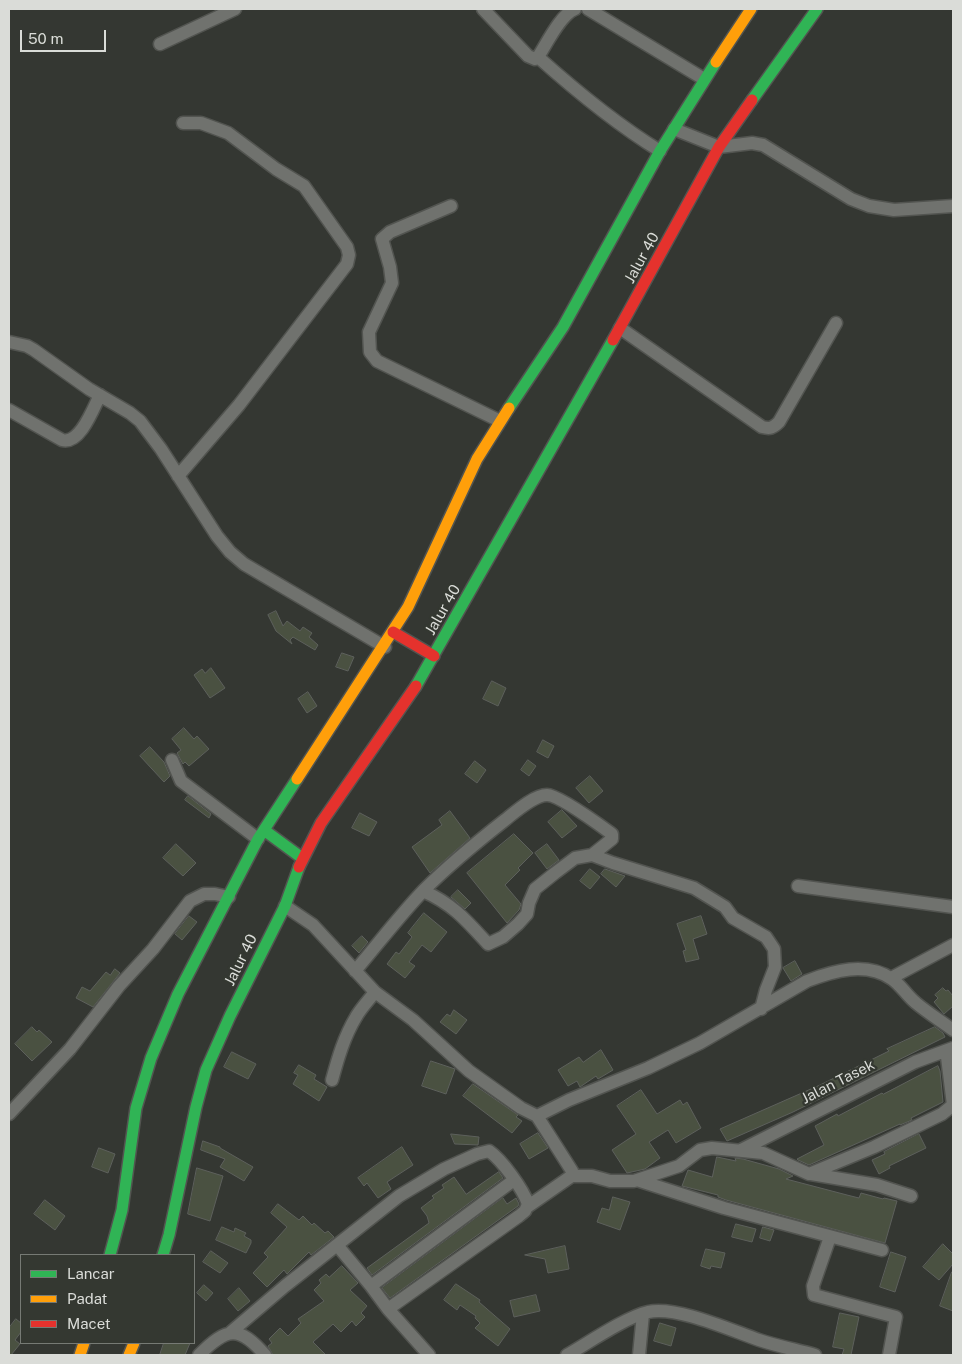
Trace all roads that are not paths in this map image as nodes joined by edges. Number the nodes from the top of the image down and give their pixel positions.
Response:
1 (235, 9) edge
2 (483, 9) edge
3 (575, 9) edge
4 (588, 9) edge
5 (751, 9) edge
6 (818, 9) edge
7 (160, 44) dead end
8 (538, 57) junction
9 (704, 79) junction
10 (183, 123) dead end
11 (674, 129) junction
12 (719, 147) junction
13 (660, 151) junction
14 (451, 206) dead end
15 (953, 206) edge
16 (836, 323) dead end
17 (620, 328) junction
18 (9, 342) edge
19 (100, 395) junction
20 (9, 410) edge
21 (500, 421) junction
22 (178, 476) junction
23 (393, 632) junction
24 (385, 647) junction
25 (434, 656) junction
26 (172, 760) dead end
27 (261, 835) junction
28 (592, 855) junction
29 (302, 858) junction
30 (798, 886) dead end
31 (423, 891) junction
32 (229, 897) junction
33 (285, 906) junction
34 (953, 907) edge
35 (953, 945) edge
36 (355, 971) junction
37 (891, 978) junction
38 (375, 992) junction
39 (761, 1009) junction
40 (953, 1030) edge
41 (953, 1049) edge
42 (332, 1080) dead end
43 (9, 1114) edge
44 (537, 1116) junction
45 (740, 1150) junction
46 (809, 1174) junction
47 (572, 1176) junction
48 (514, 1180) junction
49 (638, 1180) junction
50 (911, 1196) dead end
51 (528, 1207) junction
52 (830, 1237) junction
53 (337, 1245) junction
54 (882, 1250) dead end
55 (110, 1254) edge
56 (163, 1254) edge
57 (371, 1286) junction
58 (388, 1309) junction
59 (643, 1314) junction
60 (231, 1332) junction
61 (199, 1355) edge
62 (265, 1355) edge
63 (429, 1355) edge
64 (567, 1355) edge
65 (639, 1355) edge
66 (815, 1355) edge
67 (889, 1355) edge

1 - 7 street
2 - 8 street
3 - 8 street
4 - 9 street
5 - 9 highway
6 - 12 highway, Jalur 40
8 - 13 street
9 - 11 highway
10 - 22 street
11 - 12 street
11 - 13 highway
12 - 15 street
12 - 17 highway, Jalur 40
13 - 21 highway
14 - 21 street
16 - 17 street
17 - 25 highway, Jalur 40
18 - 19 street
19 - 20 street
19 - 22 street
21 - 23 highway
22 - 24 street
23 - 24 highway
23 - 25 highway
24 - 27 highway
25 - 29 highway, Jalur 40
26 - 27 street
27 - 29 highway
27 - 32 highway
28 - 31 street
28 - 31 street
28 - 39 street
29 - 33 highway, Jalur 40
30 - 34 street
31 - 36 street
32 - 43 street
32 - 55 highway
33 - 36 street
33 - 56 highway, Jalur 40
35 - 37 street
36 - 38 street
37 - 39 street
37 - 40 street
38 - 42 street
38 - 44 street
39 - 44 street
41 - 45 street, Jalan Tasek
41 - 46 street
44 - 47 street
45 - 46 street
45 - 49 street
46 - 50 street
47 - 49 street
47 - 51 street
48 - 51 street
48 - 53 street
48 - 57 street
49 - 52 street
51 - 58 street
52 - 54 street
52 - 67 street
53 - 57 street
53 - 60 street
57 - 58 street
58 - 63 street
59 - 64 street
59 - 65 street
59 - 66 street
60 - 61 street
60 - 62 street

